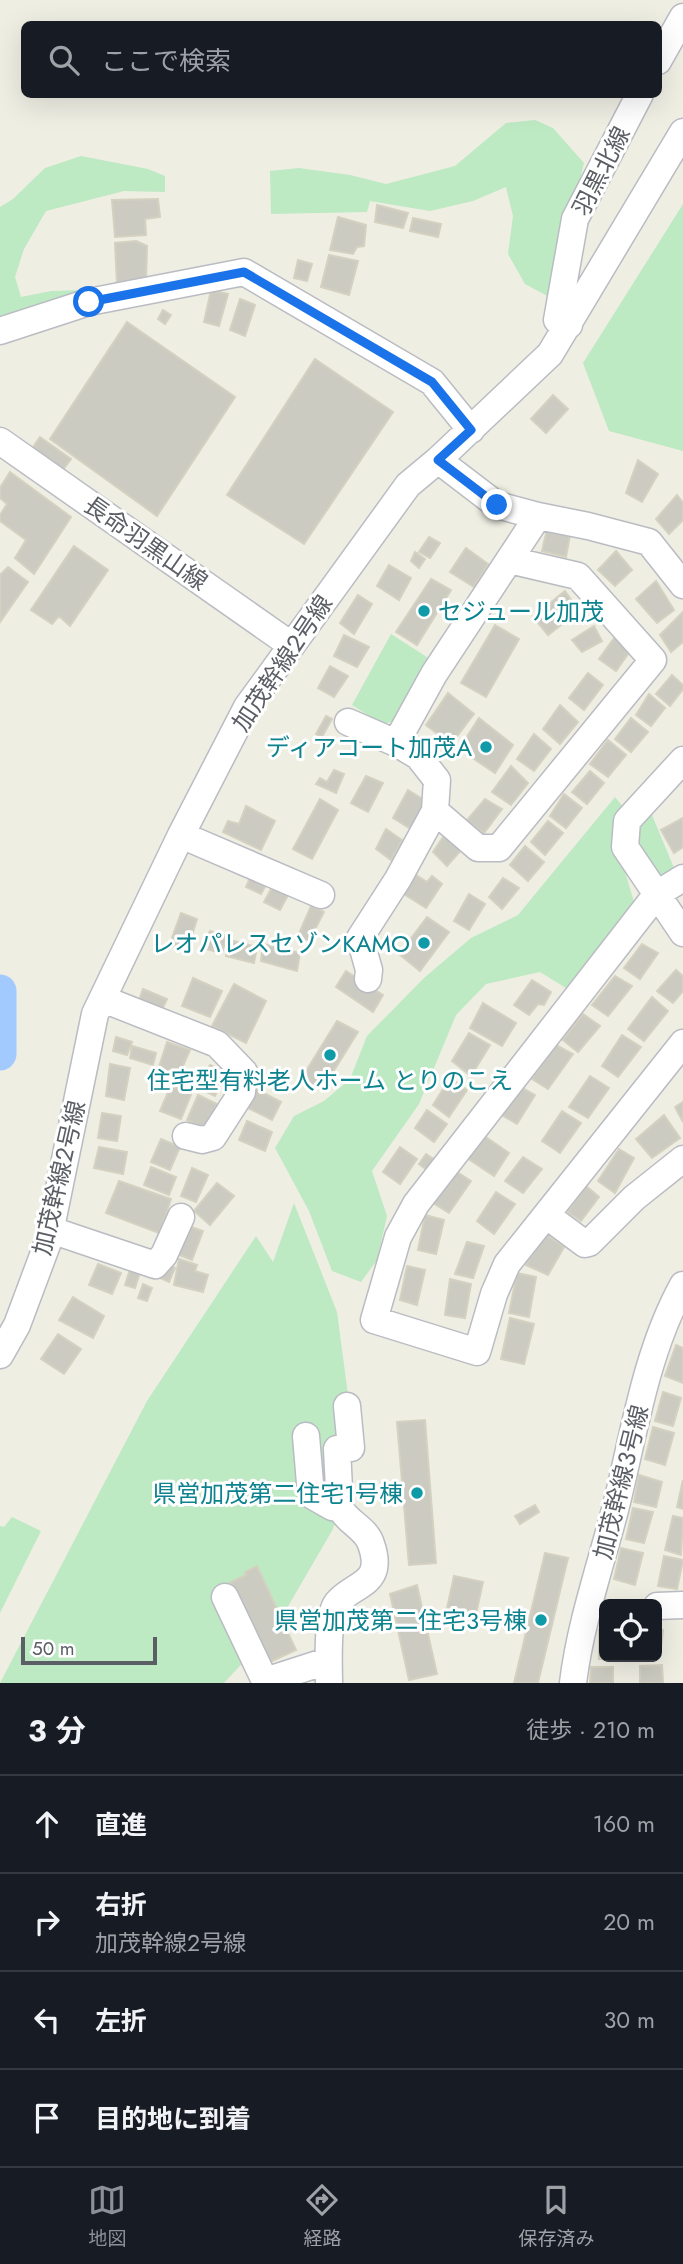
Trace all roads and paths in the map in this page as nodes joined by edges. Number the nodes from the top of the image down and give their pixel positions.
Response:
1 (683, 17) edge
2 (662, 56) edge
3 (638, 98) edge
4 (683, 132) edge
5 (569, 325) junction
6 (0, 331) edge
7 (471, 430) junction
8 (0, 441) edge
9 (438, 460) junction
10 (538, 516) junction
11 (509, 560) junction
12 (683, 585) edge
13 (292, 645) junction
14 (348, 722) dead end
15 (396, 743) junction
16 (683, 760) edge
17 (435, 811) junction
18 (181, 835) junction
19 (683, 878) edge
20 (657, 894) junction
21 (321, 895) dead end
22 (683, 933) edge
23 (368, 979) dead end
24 (103, 999) junction
25 (683, 1043) edge
26 (186, 1136) dead end
27 (683, 1159) edge
28 (546, 1215) junction
29 (181, 1217) dead end
30 (51, 1230) junction
31 (683, 1285) edge
32 (0, 1355) edge
33 (347, 1406) dead end
34 (306, 1436) dead end
35 (340, 1508) junction
36 (225, 1597) dead end
37 (683, 1605) edge
38 (662, 1606) edge
39 (597, 1607) edge
40 (328, 1672) edge
41 (572, 1683) edge

1 - 2 street
3 - 5 street, 羽黒北線
4 - 5 street, 加茂幹線２号線
5 - 7 street, 加茂幹線２号線
6 - 7 street
7 - 9 street, 加茂幹線２号線
8 - 13 street, 長命羽黒山線
9 - 10 street
9 - 13 street, 加茂幹線２号線
10 - 11 street
10 - 12 street
11 - 15 street
11 - 17 street
13 - 18 street, 加茂幹線２号線
14 - 15 street
15 - 17 street
16 - 20 street
17 - 23 street
18 - 21 street
18 - 24 street, 加茂幹線２号線
19 - 20 street
20 - 22 street
20 - 28 street
24 - 26 street
24 - 30 street, 加茂幹線２号線
25 - 28 street
27 - 28 street
29 - 30 street
30 - 32 street, 加茂幹線２号線
31 - 39 street, 加茂幹線３号線
33 - 35 street
34 - 35 street
35 - 40 street
36 - 40 street
37 - 38 street
39 - 41 street, 加茂幹線３号線

